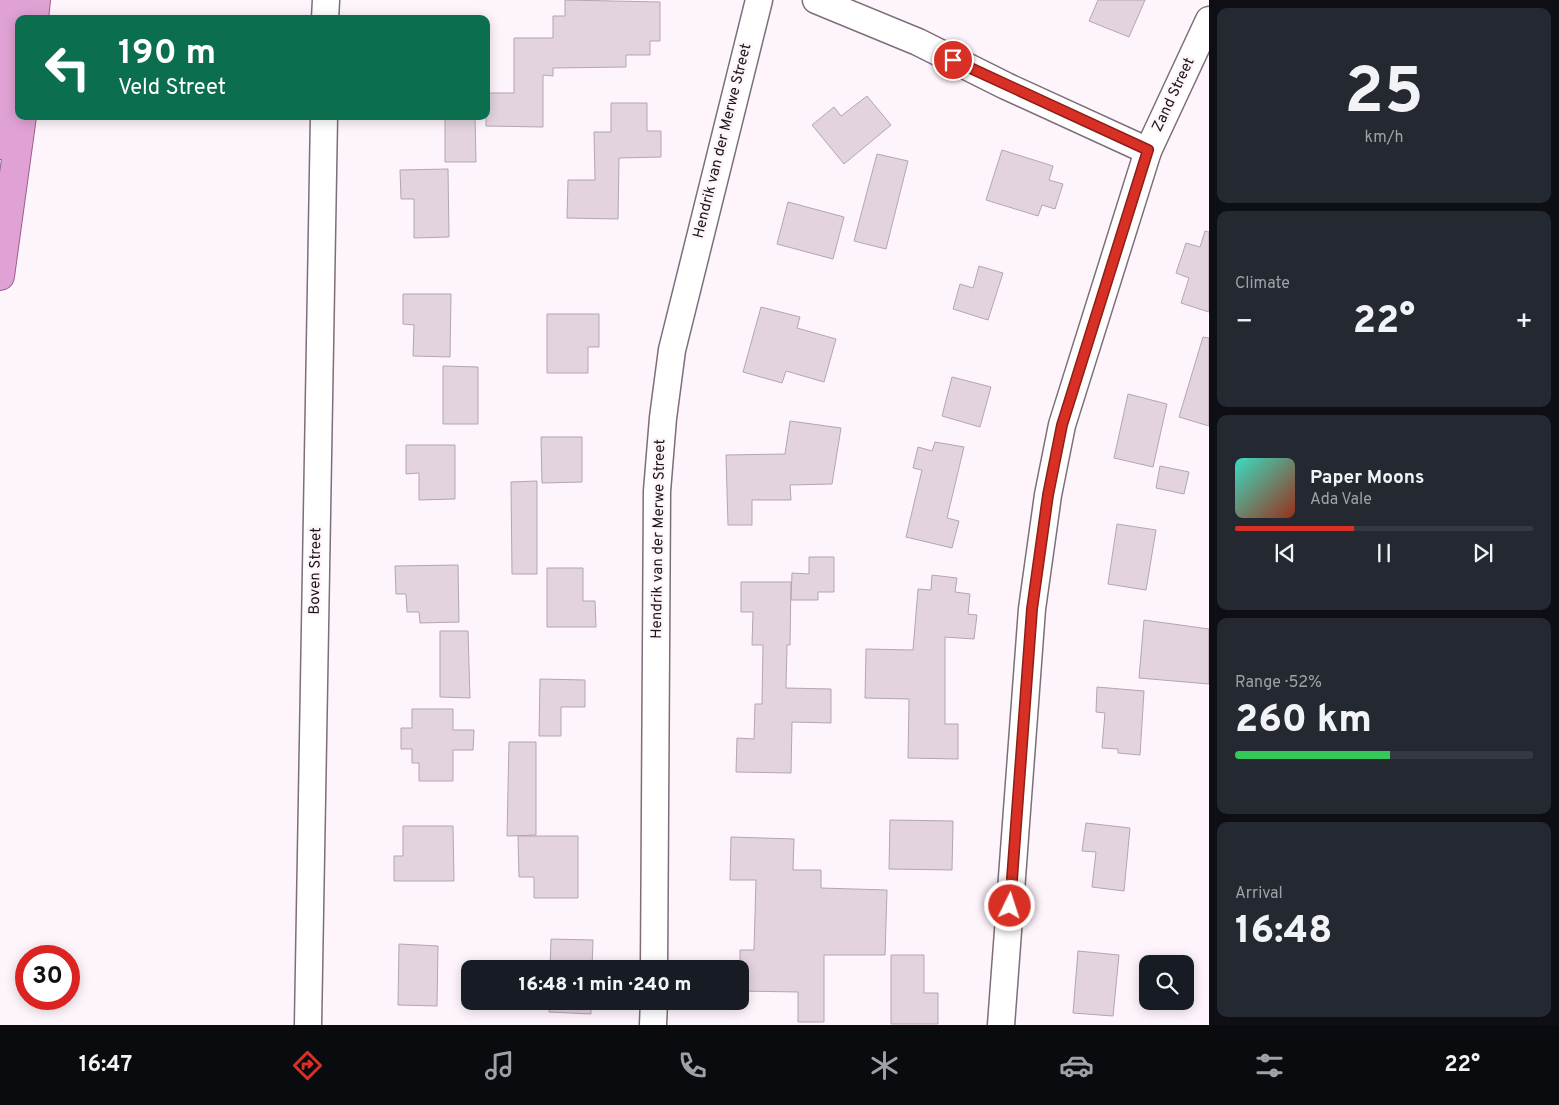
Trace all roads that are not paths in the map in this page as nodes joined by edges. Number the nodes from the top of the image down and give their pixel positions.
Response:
1 (13, 0) edge
2 (36, 0) edge
3 (326, 0) edge
4 (759, 0) edge
5 (816, 0) edge
6 (34, 15) edge
7 (325, 15) edge
8 (1209, 20) edge
9 (21, 120) edge
10 (324, 120) edge
11 (0, 146) edge
12 (1148, 150) junction
13 (0, 276) edge
14 (654, 960) edge
15 (654, 1010) edge
16 (308, 1025) edge
17 (653, 1025) edge
18 (1001, 1025) edge

1 - 11 highway
2 - 6 highway
3 - 7 street
4 - 14 street, Hendrik van der Merwe Street
5 - 12 street
8 - 12 street, Zand Street
9 - 13 highway
10 - 16 street, Boven Street
12 - 18 street, Zand Street
15 - 17 street

